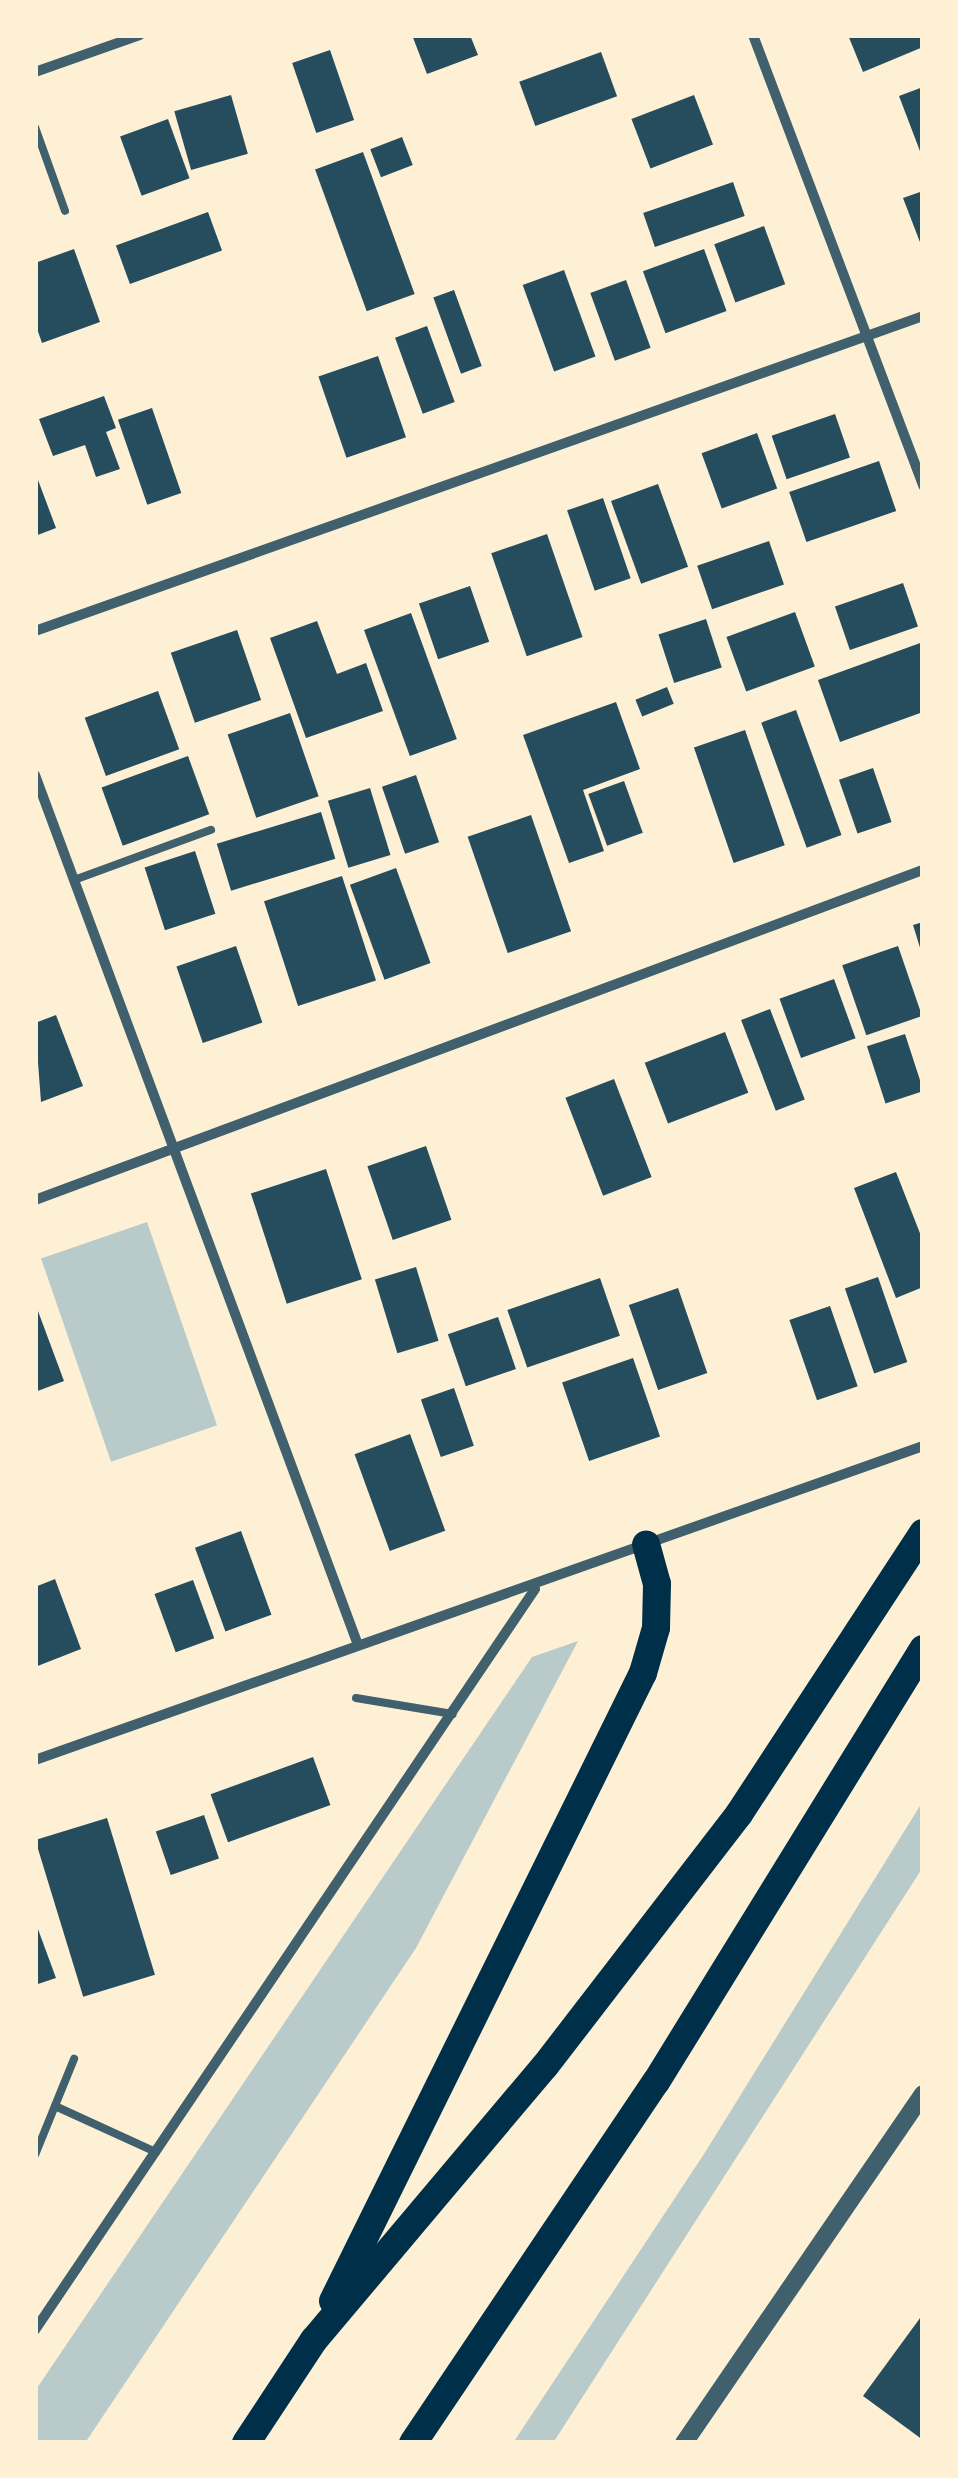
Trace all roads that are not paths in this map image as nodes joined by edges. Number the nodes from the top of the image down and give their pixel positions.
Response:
1 (140, 35) edge
2 (753, 35) edge
3 (35, 72) edge
4 (35, 127) edge
5 (65, 211) dead end
6 (923, 316) edge
7 (867, 337) junction
8 (923, 486) edge
9 (35, 631) edge
10 (35, 776) edge
11 (211, 830) dead end
12 (923, 870) edge
13 (74, 880) junction
14 (175, 1152) junction
15 (35, 1200) edge
16 (923, 1446) edge
17 (923, 1533) edge
18 (646, 1544) junction
19 (535, 1588) junction
20 (358, 1644) junction
21 (923, 1648) edge
22 (356, 1698) dead end
23 (452, 1714) junction
24 (35, 1760) edge
25 (74, 2058) dead end
26 (923, 2094) edge
27 (55, 2106) junction
28 (156, 2152) junction
29 (35, 2155) edge
30 (35, 2330) edge
31 (314, 2340) junction
32 (246, 2443) edge
33 (413, 2443) edge
34 (684, 2443) edge

1 - 3 street
2 - 7 street
4 - 5 lane
6 - 7 street
7 - 8 street
7 - 9 street
10 - 13 street
11 - 13 lane
12 - 14 street
13 - 14 street
14 - 15 street
14 - 20 street
16 - 18 street
17 - 31 highway
18 - 19 street
18 - 31 highway
19 - 20 street
19 - 23 street
20 - 24 street
21 - 33 highway
22 - 23 lane
23 - 28 street
25 - 27 lane
26 - 34 street
27 - 28 lane
27 - 29 lane
28 - 30 street
31 - 32 highway

